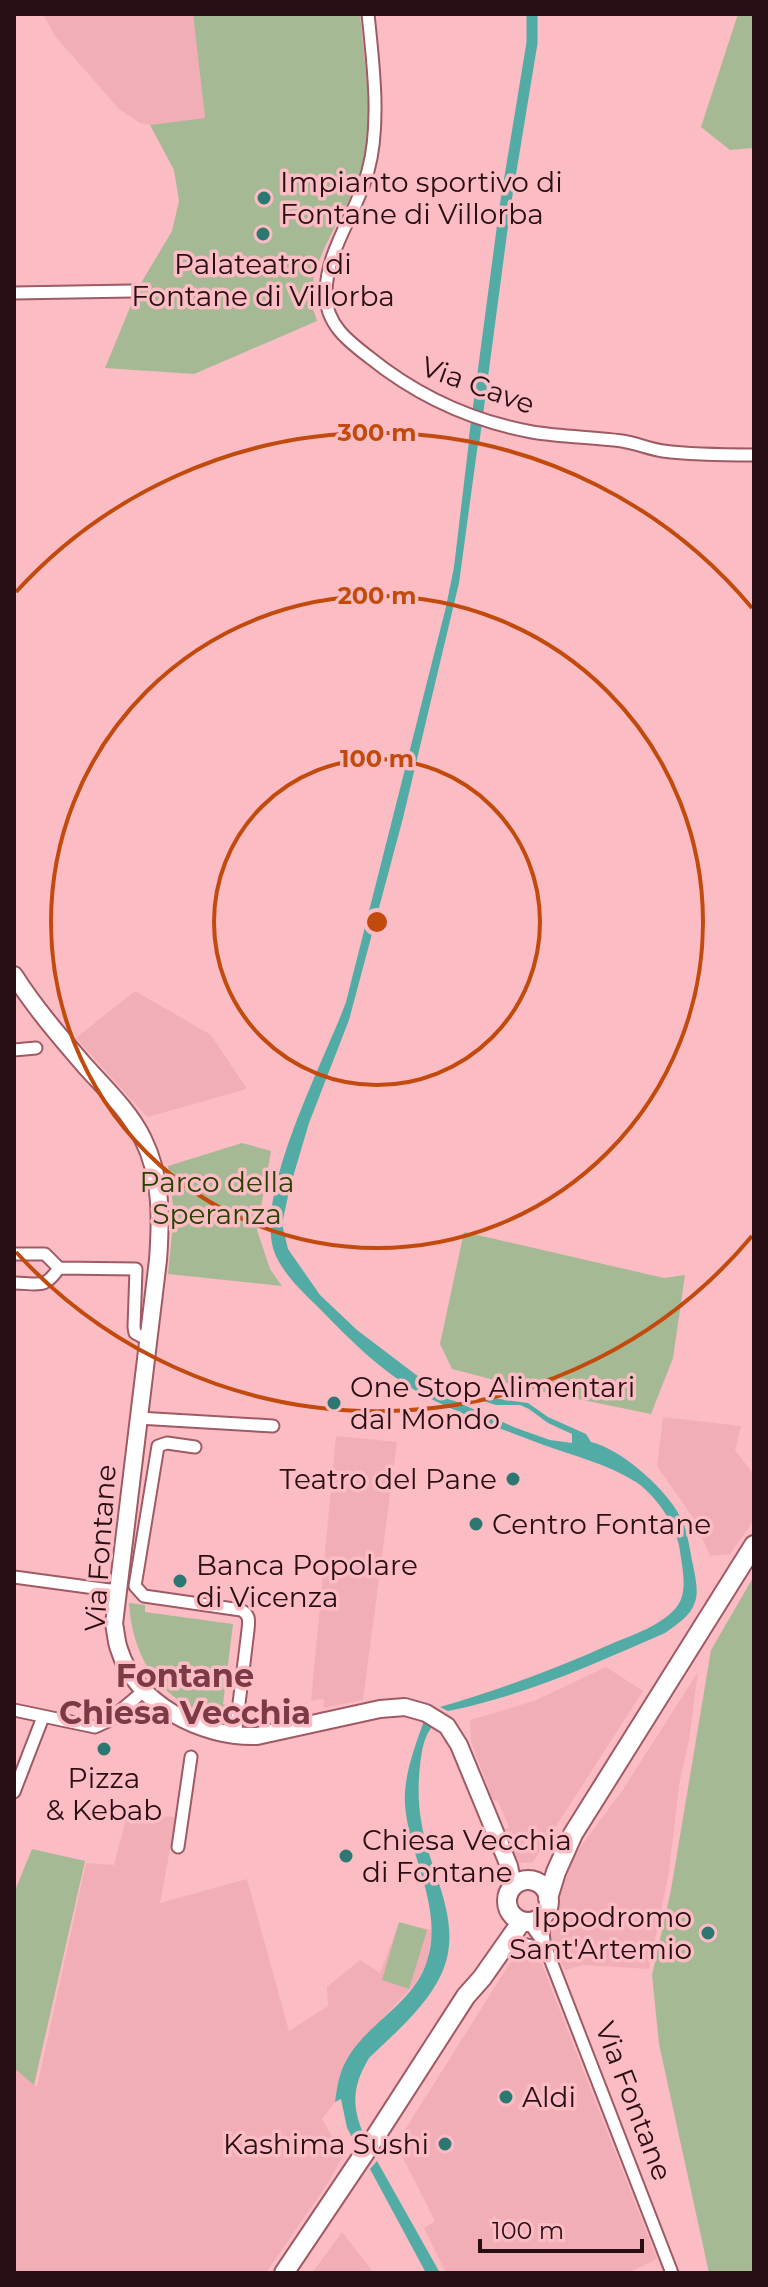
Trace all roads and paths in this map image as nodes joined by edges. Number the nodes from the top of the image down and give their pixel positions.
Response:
1 (368, 14) edge
2 (132, 291) dead end
3 (14, 293) edge
4 (754, 455) edge
5 (14, 975) edge
6 (36, 1048) dead end
7 (14, 1050) edge
8 (14, 1254) edge
9 (158, 1260) junction
10 (59, 1268) junction
11 (136, 1269) junction
12 (14, 1283) edge
13 (148, 1340) junction
14 (138, 1418) junction
15 (273, 1426) dead end
16 (195, 1447) dead end
17 (122, 1545) junction
18 (754, 1545) edge
19 (142, 1547) junction
20 (14, 1577) edge
21 (117, 1591) junction
22 (145, 1690) junction
23 (14, 1710) edge
24 (43, 1717) junction
25 (235, 1736) junction
26 (191, 1757) dead end
27 (14, 1792) edge
28 (573, 1834) junction
29 (178, 1847) dead end
30 (523, 1882) junction
31 (530, 1913) junction
32 (546, 1948) junction
33 (500, 1950) junction
34 (466, 1996) junction
35 (284, 2273) edge
36 (672, 2273) edge

1 - 4 street, Via Cave
2 - 3 street
5 - 9 street, Via Fontane
6 - 7 street
8 - 10 street
9 - 11 street
9 - 13 street, Via Fontane
10 - 11 street
10 - 12 street
11 - 13 street
13 - 14 street, Via Fontane
14 - 15 street
14 - 17 street, Via Fontane
16 - 19 street
17 - 19 street
17 - 21 street, Via Fontane
18 - 28 main road
19 - 25 street
20 - 21 street
21 - 22 street, Via Fontane
22 - 24 street
22 - 25 street, Via Fontane
23 - 24 street
24 - 27 street
25 - 30 street, Via Fontane
26 - 29 street
28 - 30 main road
28 - 31 main road
30 - 31 main road
30 - 31 main road
31 - 32 street, Via Fontane
31 - 33 main road
31 - 34 main road
32 - 33 street
32 - 36 street, Via Fontane
33 - 34 main road
34 - 35 main road

